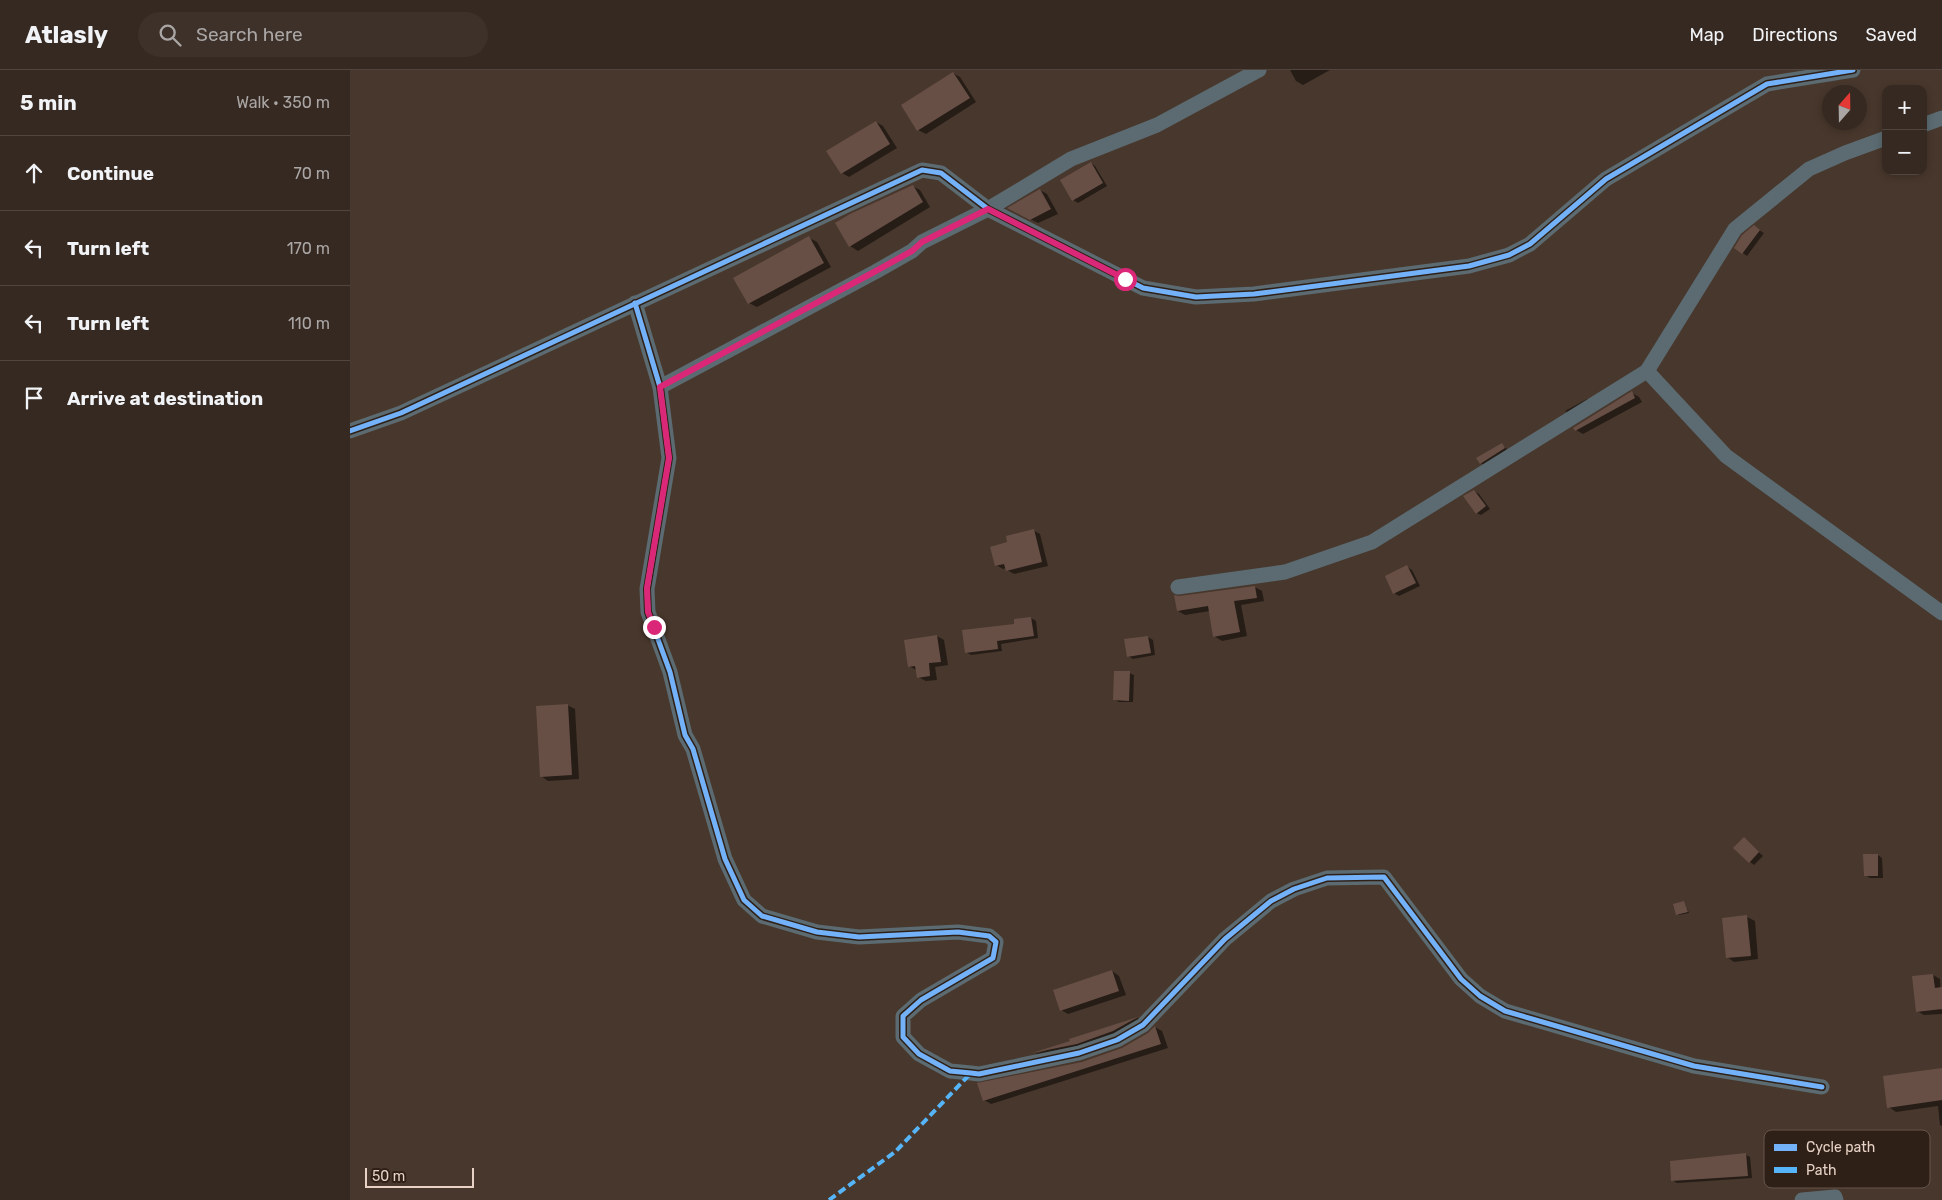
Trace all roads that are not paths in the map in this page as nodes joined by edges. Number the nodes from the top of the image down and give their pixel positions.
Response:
1 (1259, 70) edge
2 (1853, 70) edge
3 (1942, 118) edge
4 (1927, 124) edge
5 (1882, 139) edge
6 (988, 209) junction
7 (635, 303) junction
8 (1648, 371) junction
9 (660, 387) junction
10 (350, 431) edge
11 (1178, 587) dead end
12 (1942, 613) edge
13 (1822, 1087) dead end
14 (1802, 1200) edge
15 (1836, 1200) edge

1 - 6 street
2 - 6 street
3 - 4 street
5 - 8 street
6 - 7 street
6 - 9 street
7 - 9 street
7 - 10 street
8 - 11 street
8 - 12 street
9 - 13 street
14 - 15 street

